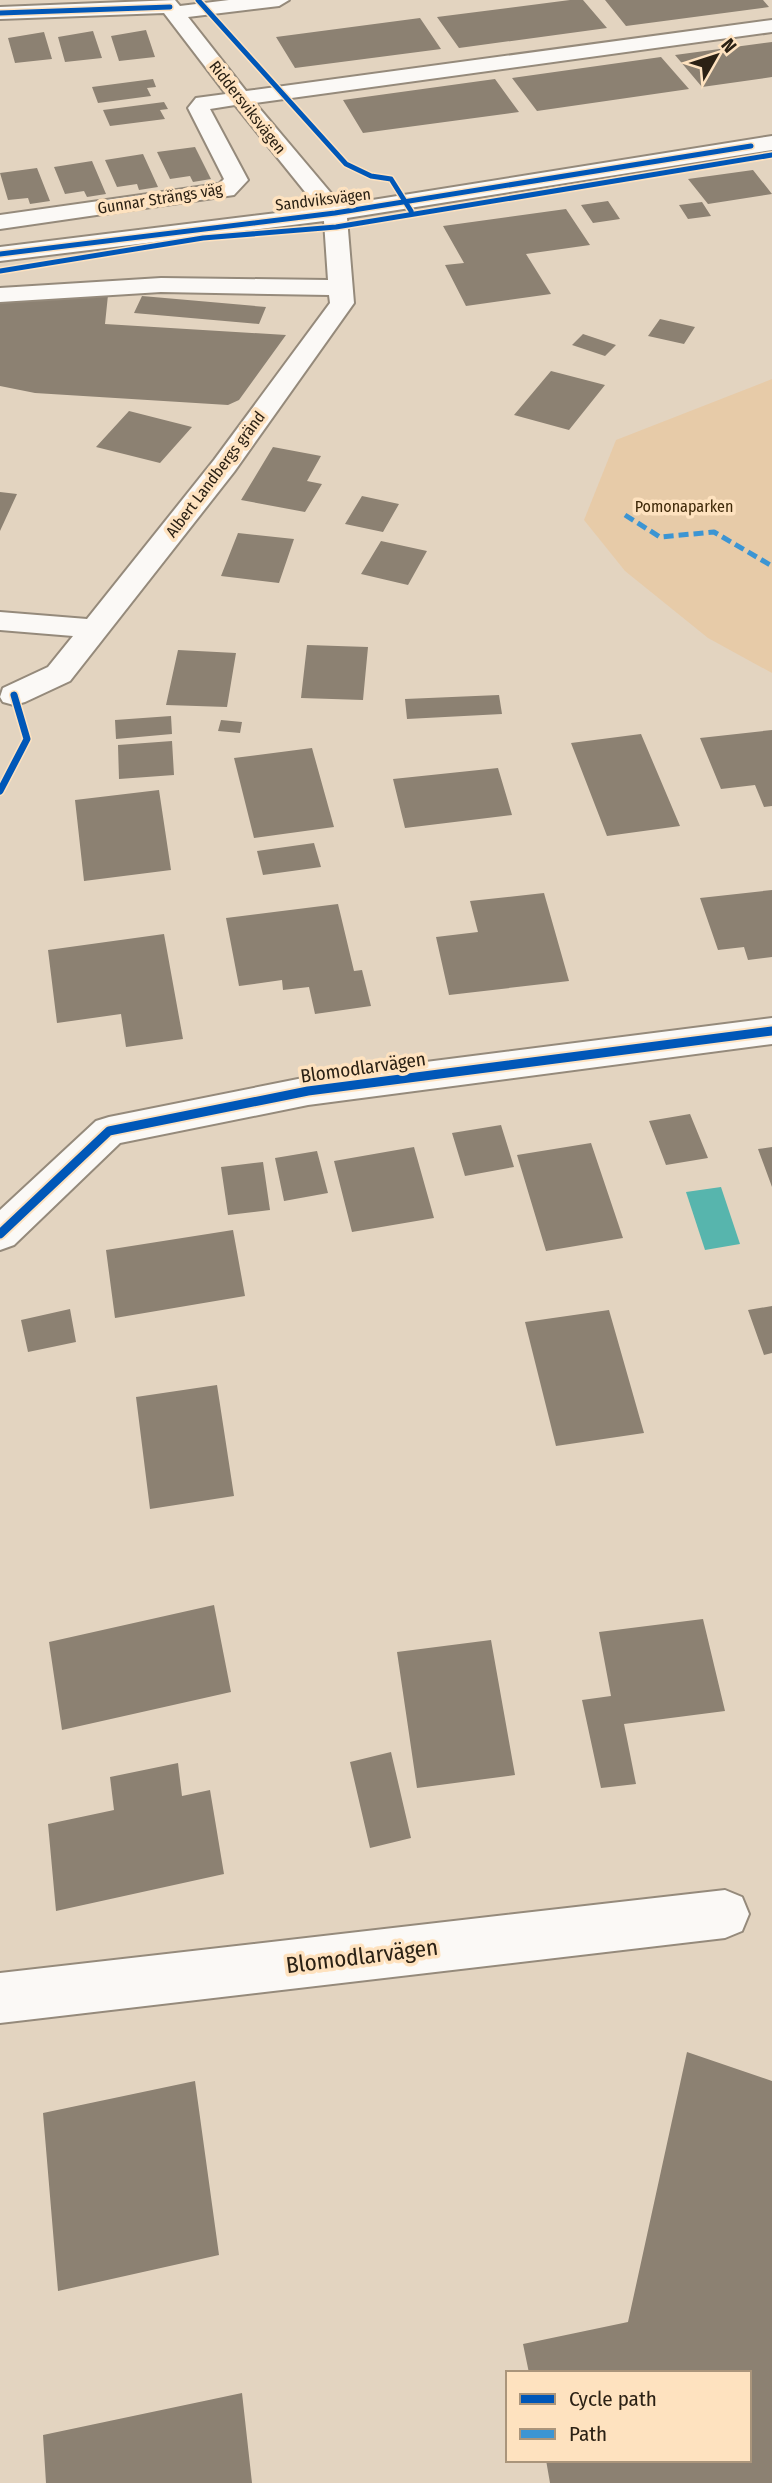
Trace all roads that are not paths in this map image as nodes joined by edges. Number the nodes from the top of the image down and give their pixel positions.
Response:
1 (279, 0) edge
2 (169, 7) edge
3 (0, 13) edge
4 (772, 26) edge
5 (239, 97) junction
6 (772, 143) edge
7 (335, 213) junction
8 (0, 222) edge
9 (0, 254) edge
10 (341, 288) junction
11 (0, 295) edge
12 (0, 621) edge
13 (95, 629) junction
14 (14, 695) road end
15 (772, 1031) edge
16 (0, 1234) edge
17 (725, 1914) dead end
18 (0, 1998) edge

1 - 2 street
2 - 3 street
2 - 5 street, Riddersviksvägen
4 - 5 street
5 - 7 street, Riddersviksvägen
5 - 8 street, Gunnar Strängs väg
6 - 7 street, Sandviksvägen
7 - 9 street, Sandviksvägen
7 - 10 street, Albert Landbergs gränd
10 - 11 street
10 - 13 street, Albert Landbergs gränd
12 - 13 street
13 - 14 street, Albert Landbergs gränd
15 - 16 street, Blomodlarvägen
17 - 18 street, Blomodlarvägen

